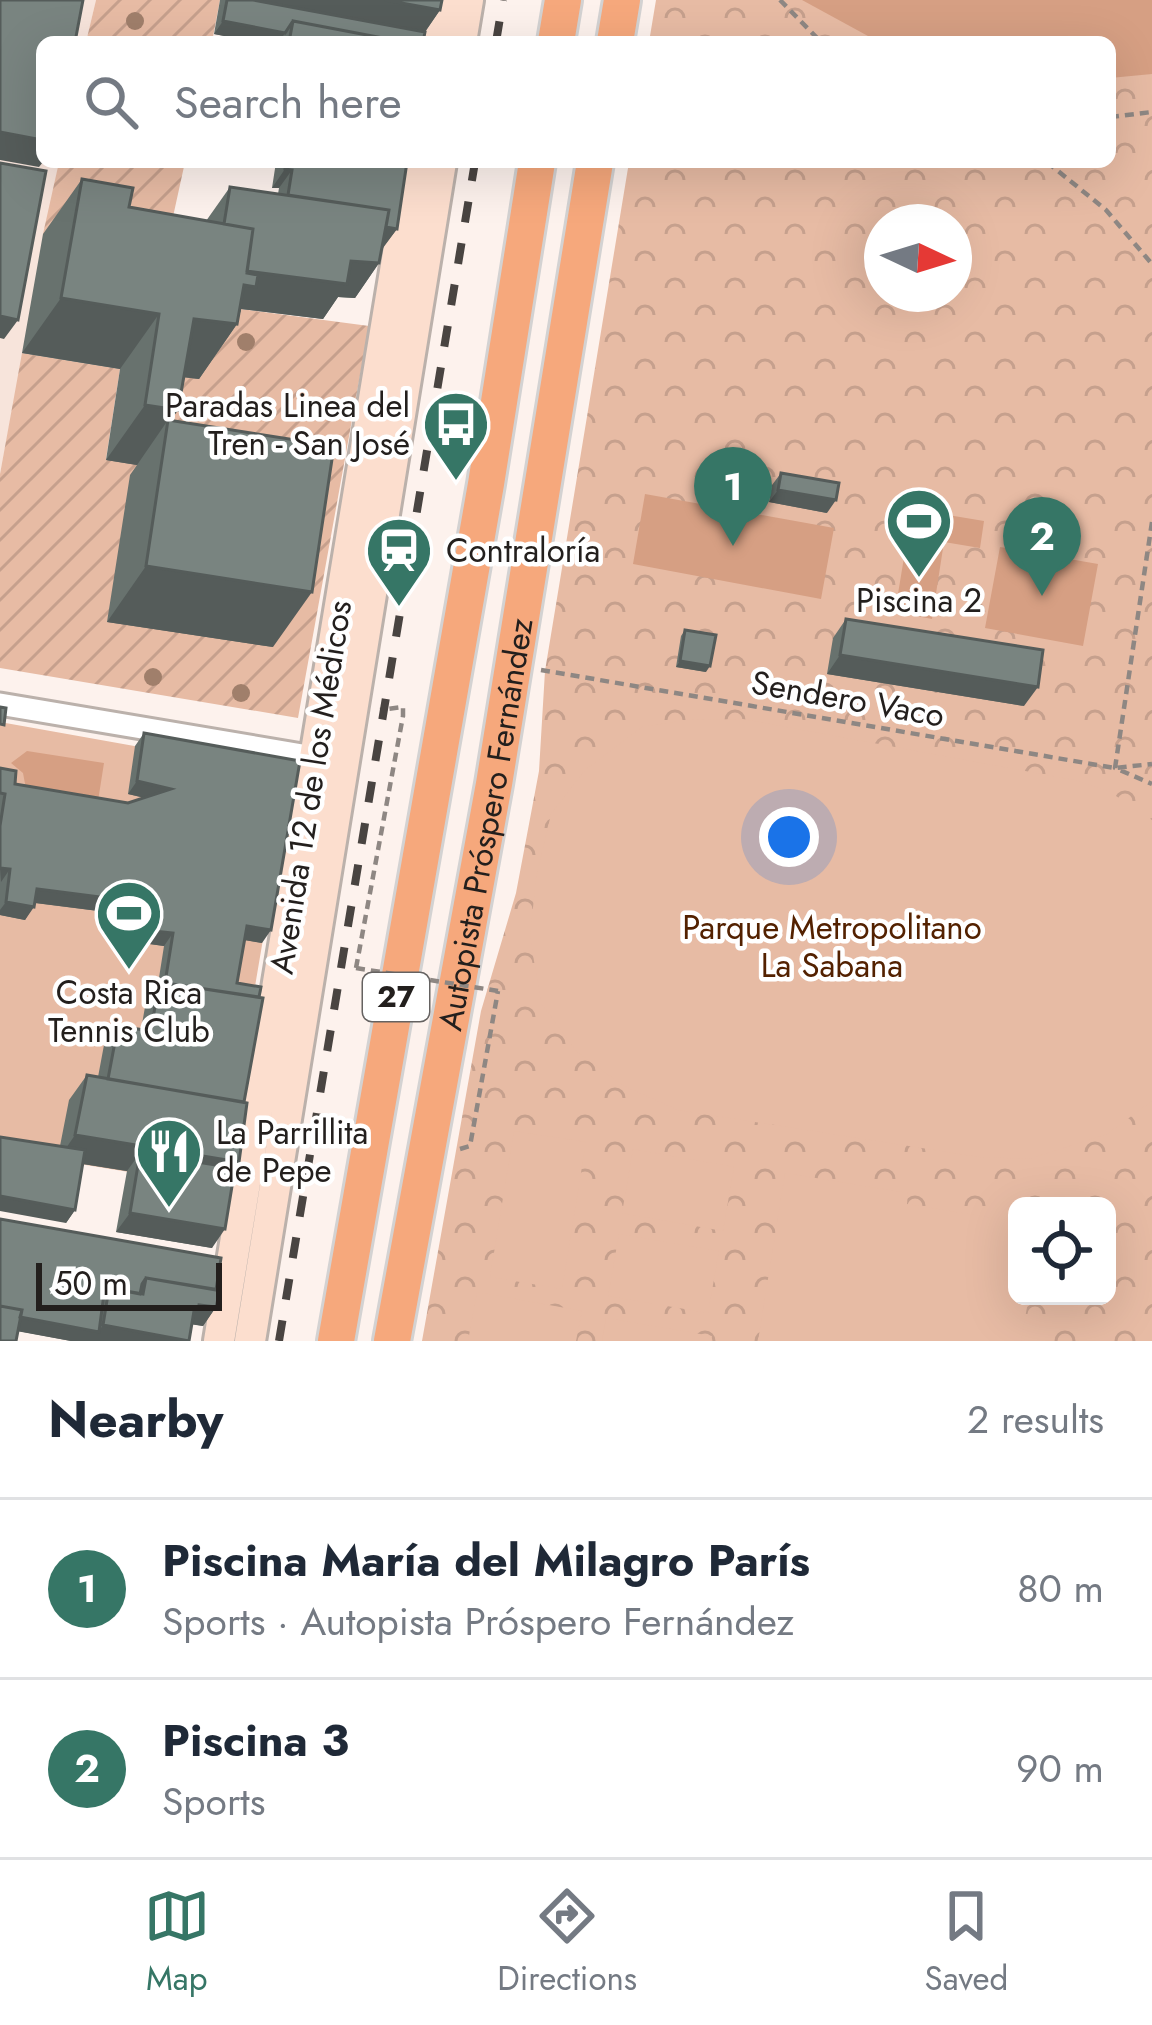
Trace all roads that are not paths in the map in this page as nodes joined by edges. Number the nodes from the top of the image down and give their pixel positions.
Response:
1 (439, 0) edge
2 (468, 0) edge
3 (562, 0) edge
4 (622, 0) edge
5 (433, 36) edge
6 (462, 36) edge
7 (557, 36) edge
8 (616, 36) edge
9 (411, 168) edge
10 (440, 168) edge
11 (536, 168) edge
12 (595, 168) edge
13 (456, 652) junction
14 (0, 704) edge
15 (330, 759) junction
16 (498, 760) junction
17 (219, 1341) edge
18 (250, 1341) edge
19 (336, 1341) edge
20 (392, 1341) edge

1 - 5 main road
2 - 6 main road
3 - 7 highway
4 - 8 highway
9 - 15 main road, Avenida 12 de los Médicos
10 - 15 main road, Avenida 12 de los Médicos
11 - 13 highway, Autopista Próspero Fernández / 27
12 - 16 highway, Autopista Próspero Fernández / 27
13 - 16 highway
13 - 19 highway, Autopista Próspero Fernández / 27
14 - 15 street
15 - 17 main road, Avenida 12 de los Médicos
15 - 18 main road, Avenida 12 de los Médicos
16 - 20 highway, Autopista Próspero Fernández / 27

